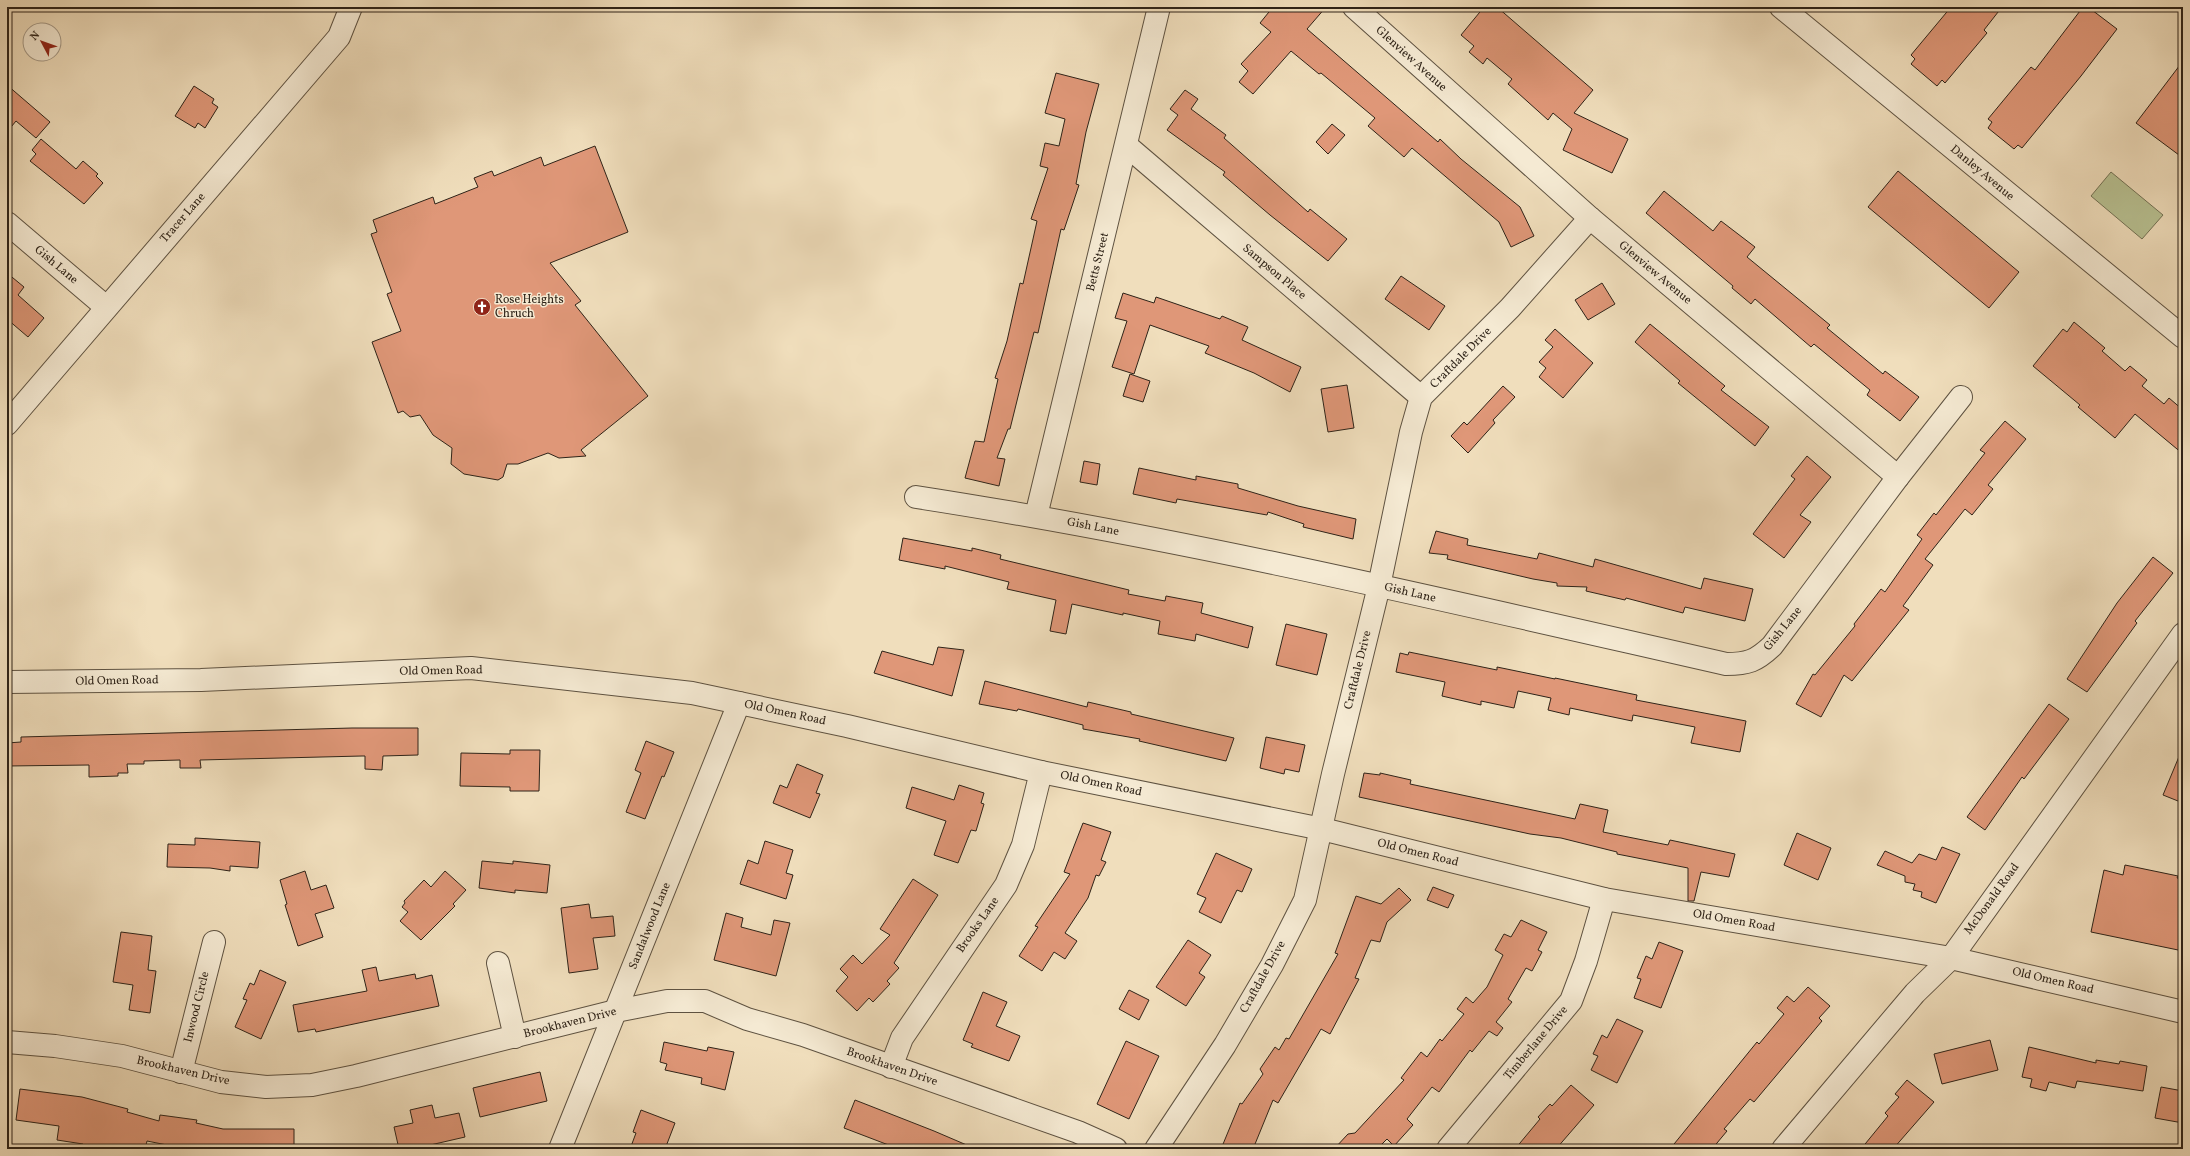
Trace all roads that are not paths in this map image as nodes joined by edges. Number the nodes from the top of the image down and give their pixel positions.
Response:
1 (351, 7) edge
2 (1159, 7) edge
3 (1354, 7) edge
4 (1781, 7) edge
5 (1127, 146) junction
6 (1590, 218) junction
7 (7, 223) edge
8 (106, 307) junction
9 (2183, 337) edge
10 (1421, 397) junction
11 (1961, 397) dead end
12 (7, 424) edge
13 (1898, 478) junction
14 (916, 498) dead end
15 (1036, 516) junction
16 (1379, 586) junction
17 (2183, 634) edge
18 (7, 682) edge
19 (739, 703) junction
20 (1041, 772) junction
21 (1322, 829) junction
22 (1604, 899) junction
23 (214, 942) dead end
24 (1951, 958) junction
25 (498, 963) dead end
26 (616, 1011) junction
27 (2183, 1012) edge
28 (515, 1037) junction
29 (7, 1042) edge
30 (891, 1067) junction
31 (181, 1072) junction
32 (560, 1149) edge
33 (1116, 1149) edge
34 (1156, 1149) edge
35 (1448, 1149) edge
36 (1783, 1149) edge

1 - 8 street, Tracer Lane
2 - 5 street, Betts Street
3 - 6 street, Glenview Avenue
4 - 9 street, Danley Avenue
5 - 10 street, Sampson Place
5 - 15 street, Betts Street
6 - 10 street, Craftdale Drive
6 - 13 street, Glenview Avenue
7 - 8 street, Gish Lane
8 - 12 street, Tracer Lane
10 - 16 street, Craftdale Drive
11 - 13 street
13 - 16 street, Gish Lane
14 - 15 street, Gish Lane
15 - 16 street, Gish Lane
16 - 21 street, Craftdale Drive
17 - 24 street, McDonald Road
18 - 19 street, Old Omen Road
19 - 20 street, Old Omen Road
19 - 26 street, Sandalwood Lane
20 - 21 street, Old Omen Road
20 - 30 street, Brooks Lane
21 - 22 street, Old Omen Road
21 - 34 street, Craftdale Drive
22 - 24 street, Old Omen Road
22 - 35 street, Timberlane Drive
23 - 31 street, Inwood Circle
24 - 27 street, Old Omen Road
24 - 36 street, McDonald Road
25 - 28 street
26 - 28 street, Brookhaven Drive
26 - 30 street, Brookhaven Drive
26 - 32 street, Sandalwood Lane
28 - 31 street, Brookhaven Drive
29 - 31 street, Brookhaven Drive
30 - 33 street, Brookhaven Drive

